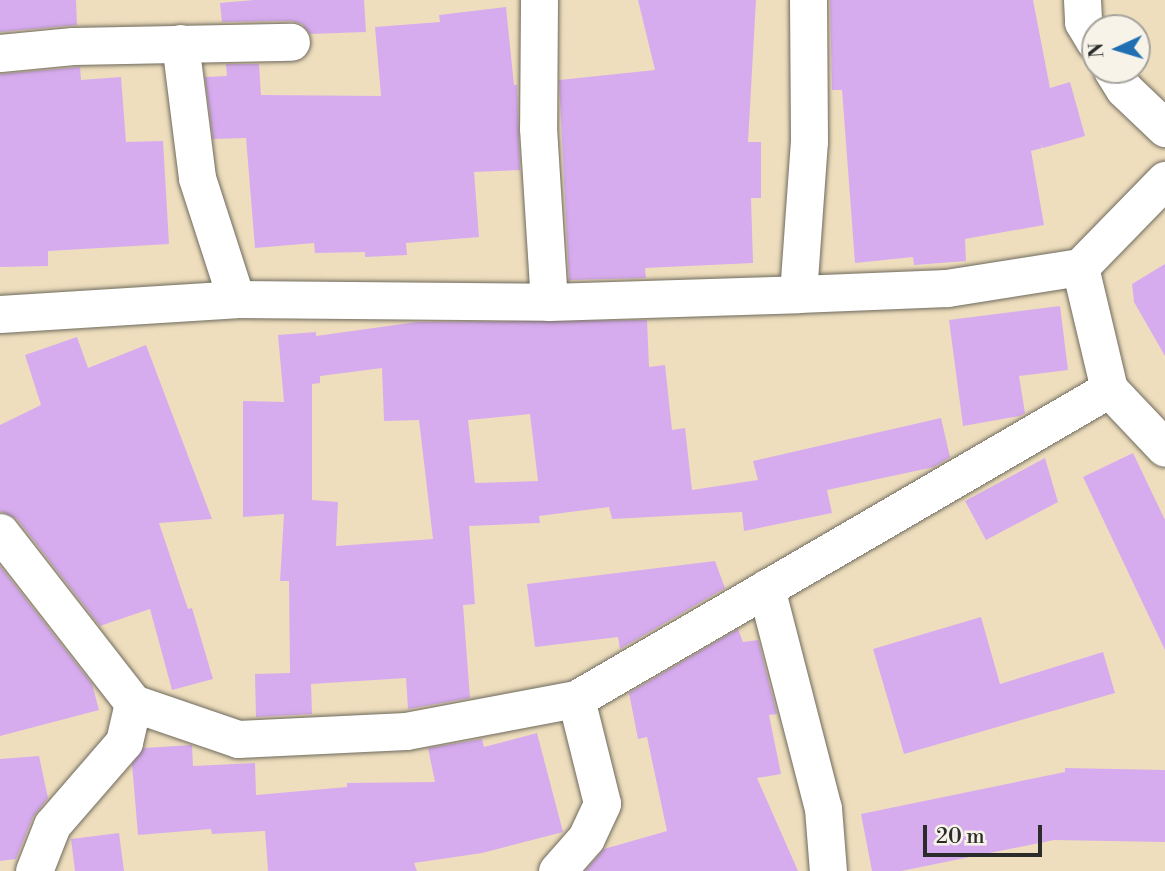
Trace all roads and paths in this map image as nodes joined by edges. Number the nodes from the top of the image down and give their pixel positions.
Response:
1 (539, 0) edge
2 (808, 0) edge
3 (291, 42) dead end
4 (180, 43) junction
5 (0, 53) edge
6 (1121, 84) edge
7 (1165, 128) edge
8 (1165, 180) edge
9 (1080, 267) junction
10 (798, 295) junction
11 (236, 299) junction
12 (549, 302) junction
13 (0, 314) edge
14 (1109, 389) junction
15 (1165, 448) edge
16 (0, 532) edge
17 (766, 588) junction
18 (576, 699) junction
19 (133, 704) junction
20 (34, 871) edge
21 (556, 871) edge
22 (828, 871) edge

1 - 12 street
2 - 10 street
3 - 4 street
4 - 5 street
4 - 11 street
6 - 7 street
8 - 9 street
9 - 10 street
9 - 14 street
10 - 12 street
11 - 12 street
11 - 13 street
14 - 15 street
14 - 17 street
16 - 19 street
17 - 18 street
17 - 22 street
18 - 19 street
18 - 21 street
19 - 20 street

